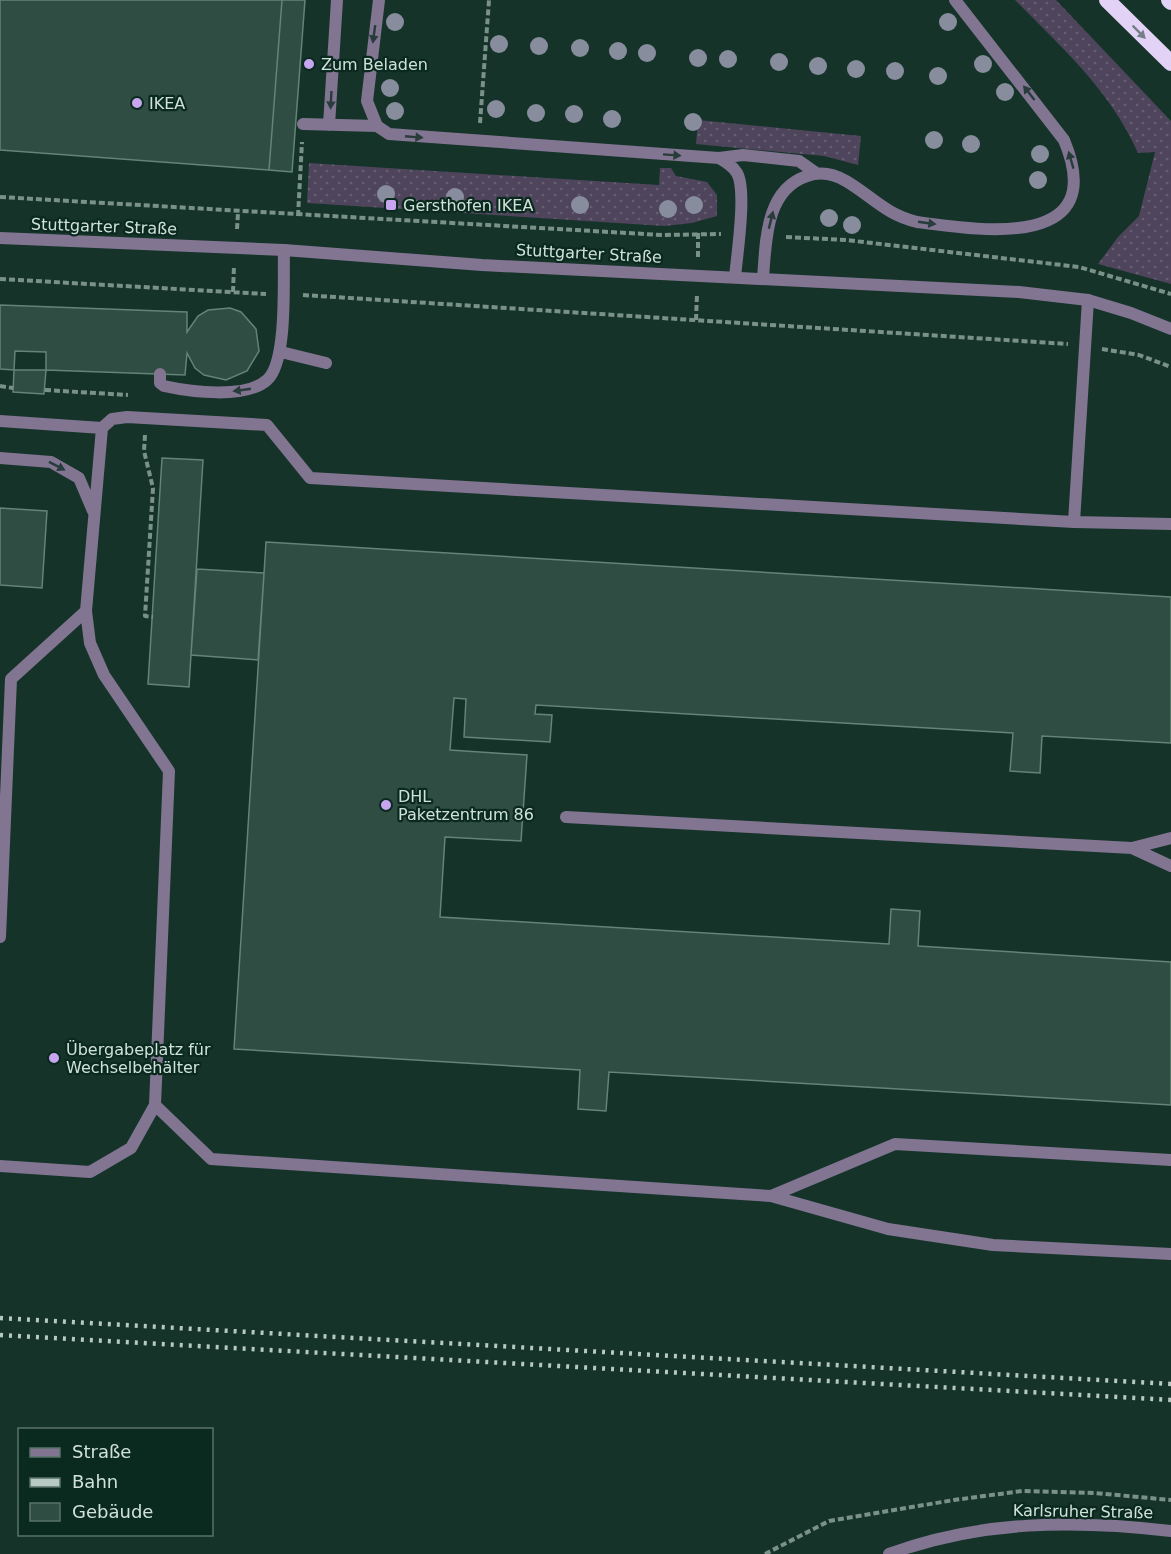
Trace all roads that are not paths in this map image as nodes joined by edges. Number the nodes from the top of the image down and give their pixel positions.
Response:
1 (336, 0) edge
2 (379, 0) edge
3 (955, 0) edge
4 (1107, 0) edge
5 (1171, 63) edge
6 (303, 124) road end
7 (330, 125) junction
8 (377, 126) junction
9 (719, 158) junction
10 (816, 173) junction
11 (0, 238) edge
12 (284, 250) junction
13 (735, 276) junction
14 (763, 278) junction
15 (1089, 300) junction
16 (1171, 328) edge
17 (281, 352) junction
18 (326, 363) dead end
19 (160, 374) dead end
20 (0, 421) edge
21 (102, 428) junction
22 (0, 458) edge
23 (94, 514) junction
24 (1074, 522) junction
25 (1171, 524) edge
26 (86, 611) junction
27 (566, 817) dead end
28 (1171, 838) edge
29 (1132, 848) junction
30 (1171, 866) edge
31 (0, 937) edge
32 (155, 1105) junction
33 (1171, 1160) edge
34 (0, 1166) edge
35 (771, 1196) junction
36 (1171, 1254) edge
37 (1171, 1531) edge
38 (889, 1554) edge

1 -> 7 street
2 -> 8 street
10 -> 3 street
4 -> 5 highway
6 - 7 street
7 - 8 street
8 -> 9 street
9 - 10 street
9 - 13 street
14 -> 10 street
11 - 12 street, Stuttgarter Straße
12 - 13 street, Stuttgarter Straße
12 - 17 street
13 - 14 street, Stuttgarter Straße
14 - 15 street, Stuttgarter Straße
15 - 16 street, Stuttgarter Straße
15 - 24 street
17 - 18 street
17 -> 19 street
20 - 21 street
21 - 23 street
21 - 24 street
22 -> 23 street
23 - 26 street
24 - 25 street
26 - 31 street
26 - 32 street
27 - 29 street
28 - 29 street
29 - 30 street
32 - 34 street
32 - 35 street
33 - 35 street
35 - 36 street
37 - 38 street, Karlsruher Straße

